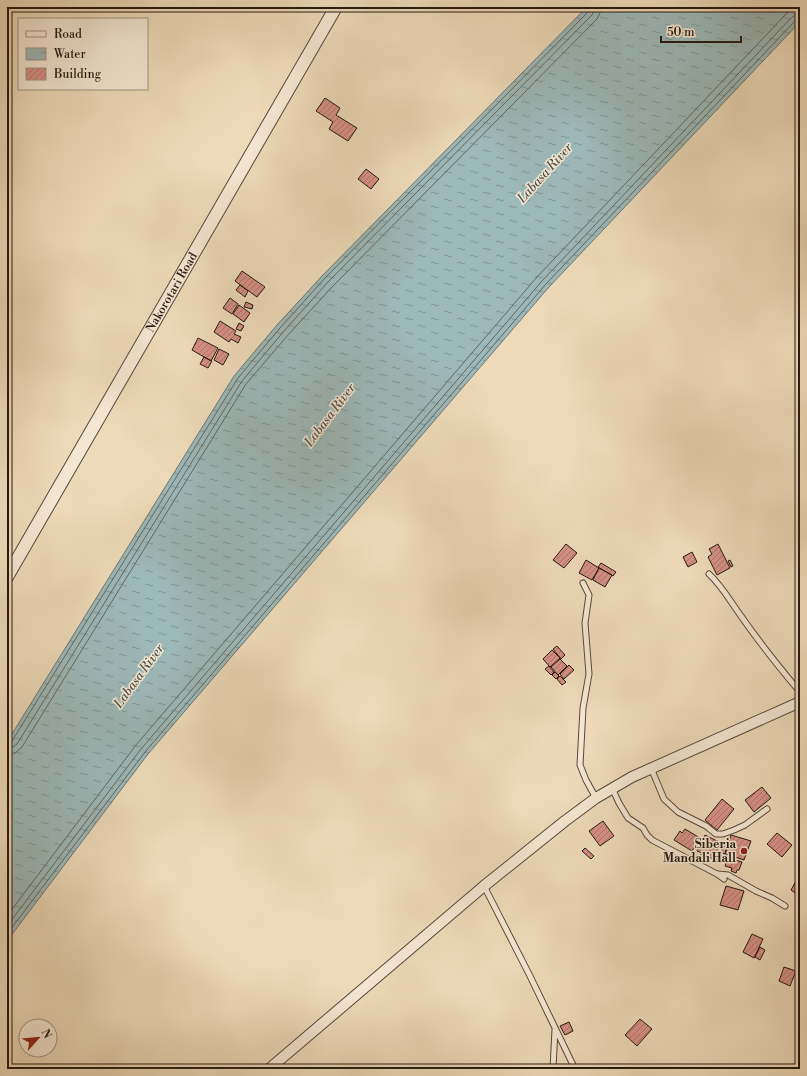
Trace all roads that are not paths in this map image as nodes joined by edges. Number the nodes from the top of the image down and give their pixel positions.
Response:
1 (336, 7) edge
2 (709, 574) dead end
3 (7, 577) edge
4 (583, 583) dead end
5 (800, 692) edge
6 (800, 702) edge
7 (651, 768) junction
8 (612, 788) junction
9 (596, 798) junction
10 (767, 809) dead end
11 (717, 874) junction
12 (724, 879) dead end
13 (484, 886) junction
14 (785, 906) dead end
15 (555, 1028) junction
16 (269, 1069) edge
17 (553, 1069) edge
18 (575, 1069) edge

1 - 3 street, Nakorotari Road
2 - 5 lane
4 - 9 lane
6 - 7 street
7 - 8 street
7 - 10 lane
8 - 9 street
8 - 11 lane
9 - 13 street
11 - 12 lane
11 - 14 lane
13 - 15 lane
13 - 16 street
15 - 17 lane
15 - 18 lane

